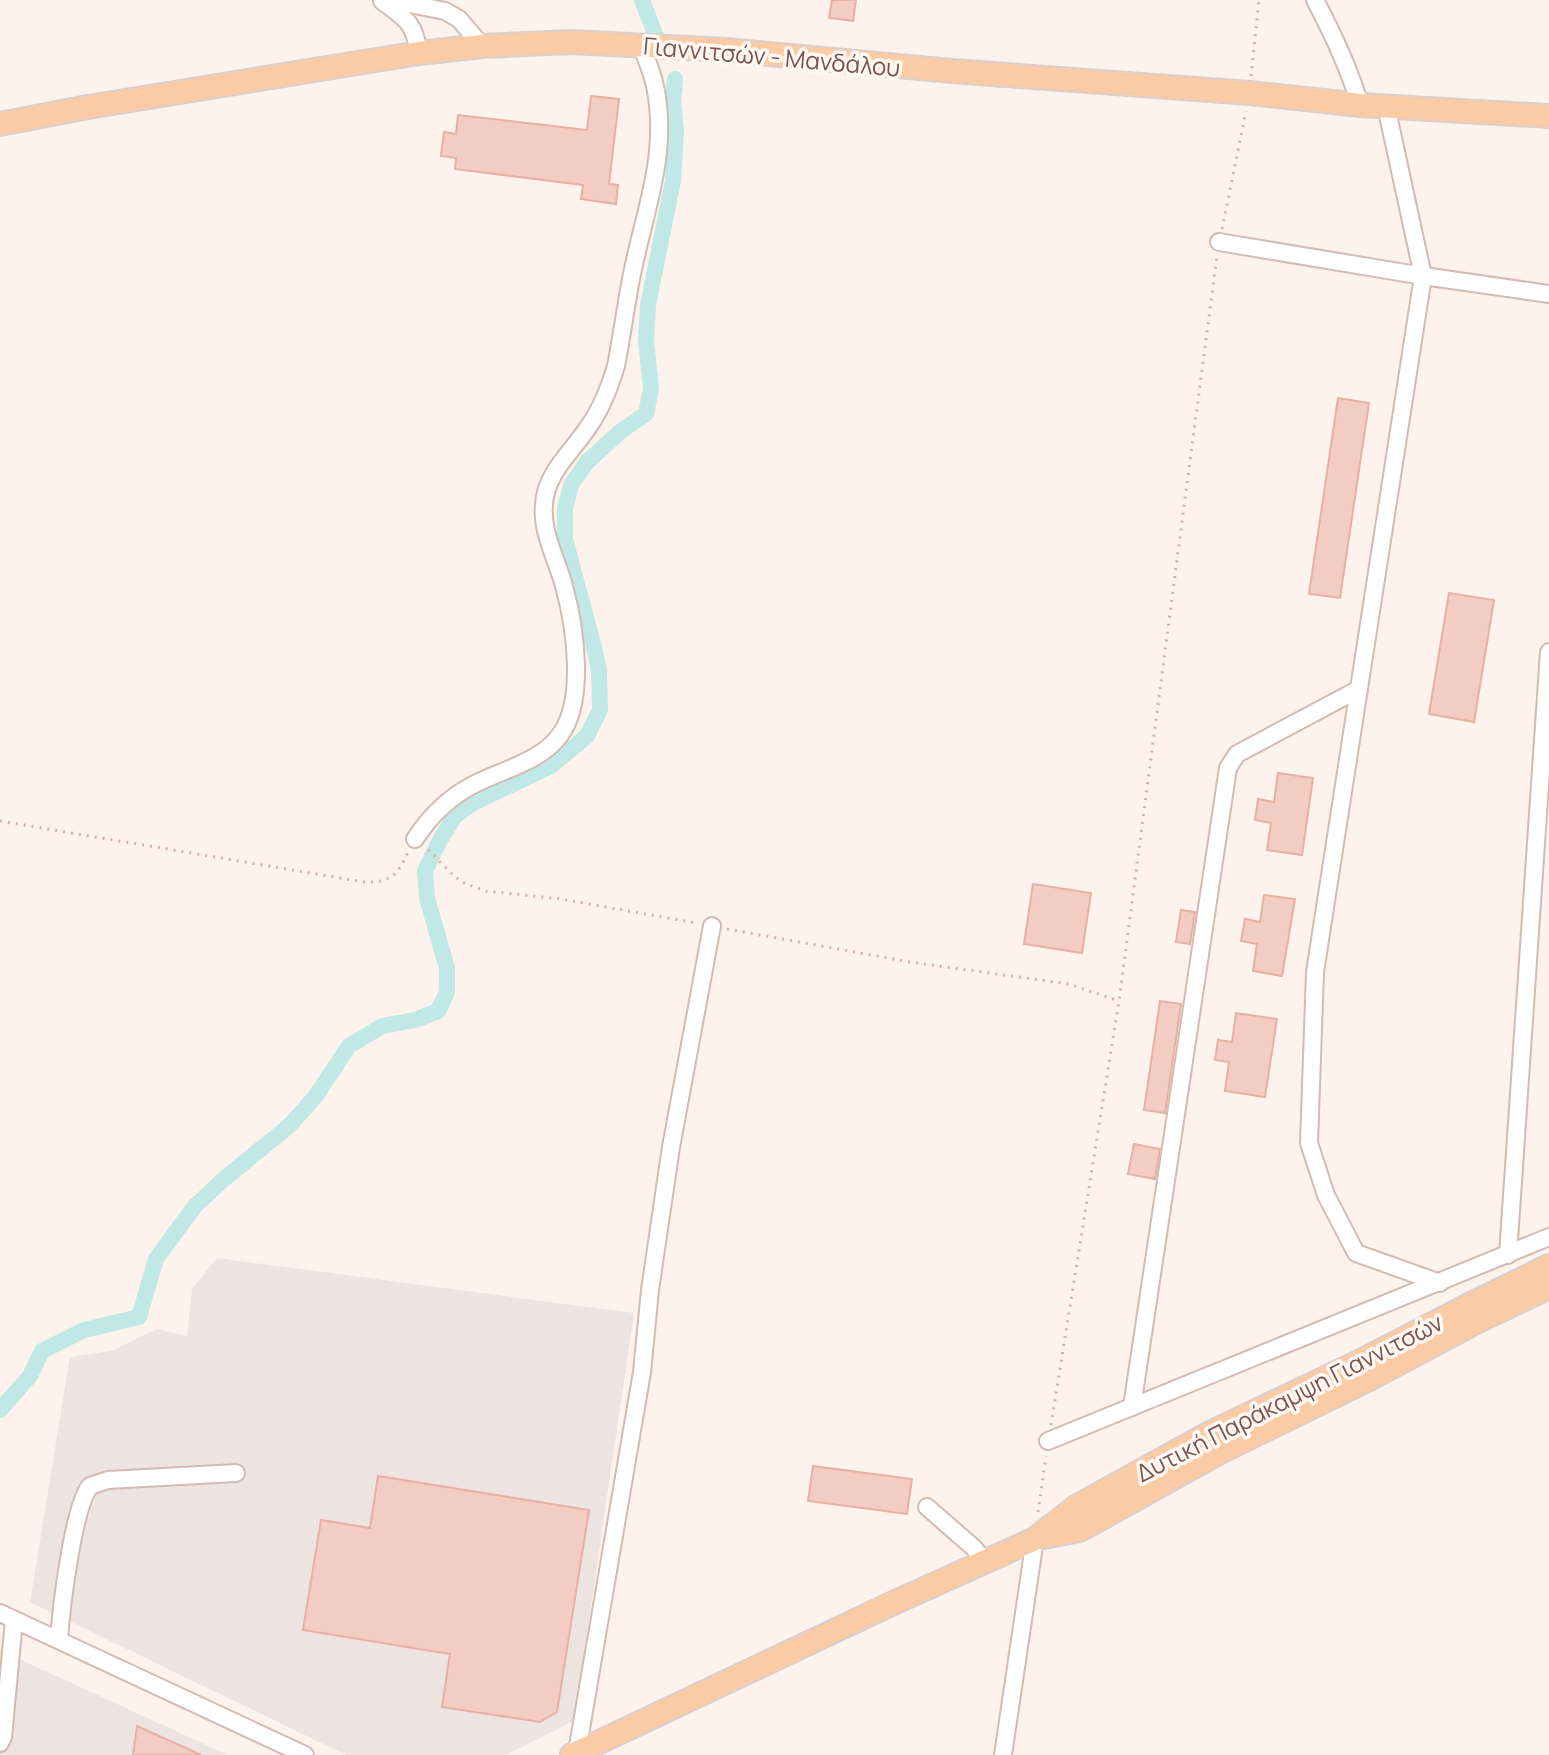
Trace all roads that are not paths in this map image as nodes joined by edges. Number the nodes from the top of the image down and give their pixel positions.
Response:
1 (381, 0) edge
2 (389, 0) edge
3 (1315, 0) edge
4 (641, 45) junction
5 (482, 46) junction
6 (419, 53) junction
7 (1360, 105) junction
8 (1386, 106) junction
9 (1549, 116) edge
10 (0, 124) edge
11 (1219, 242) road end
12 (1423, 276) junction
13 (1549, 294) edge
14 (1549, 652) edge
15 (1359, 689) junction
16 (1547, 715) edge
17 (415, 839) road end
18 (712, 926) road end
19 (1549, 1237) edge
20 (1508, 1255) junction
21 (1549, 1266) edge
22 (1440, 1283) junction
23 (1549, 1287) edge
24 (1132, 1407) junction
25 (1048, 1441) road end
26 (236, 1473) dead end
27 (927, 1507) dead end
28 (1035, 1539) junction
29 (985, 1562) junction
30 (7, 1616) edge
31 (59, 1640) junction
32 (0, 1743) edge
33 (575, 1754) edge
34 (305, 1755) edge
35 (1003, 1755) edge

1 - 6 street
2 - 5 street
3 - 7 street
4 - 5 main road, Γιαννιτσών - Μανδάλου
4 - 7 main road, Γιαννιτσών - Μανδάλου
4 - 17 street
5 - 6 main road, Γιαννιτσών - Μανδάλου
6 - 10 main road, Γιαννιτσών - Μανδάλου
7 - 8 main road, Γιαννιτσών - Μανδάλου
8 - 9 main road, Γιαννιτσών - Μανδάλου
8 - 12 street
11 - 12 street
12 - 13 street
12 - 15 street
14 - 16 street
15 - 22 street
15 - 24 street
16 - 20 street
18 - 33 street
19 - 20 street
20 - 22 street
21 - 28 main road, Δυτική Παράκαμψη Γιαννιτσών
22 - 24 street
23 - 28 main road, Δυτική Παράκαμψη Γιαννιτσών
24 - 25 street
26 - 31 street
27 - 29 street
28 - 29 main road, Δυτική Παράκαμψη Γιαννιτσών
28 - 35 street
29 - 33 main road, Δυτική Παράκαμψη Γιαννιτσών
30 - 31 street
30 - 32 street
31 - 34 street

